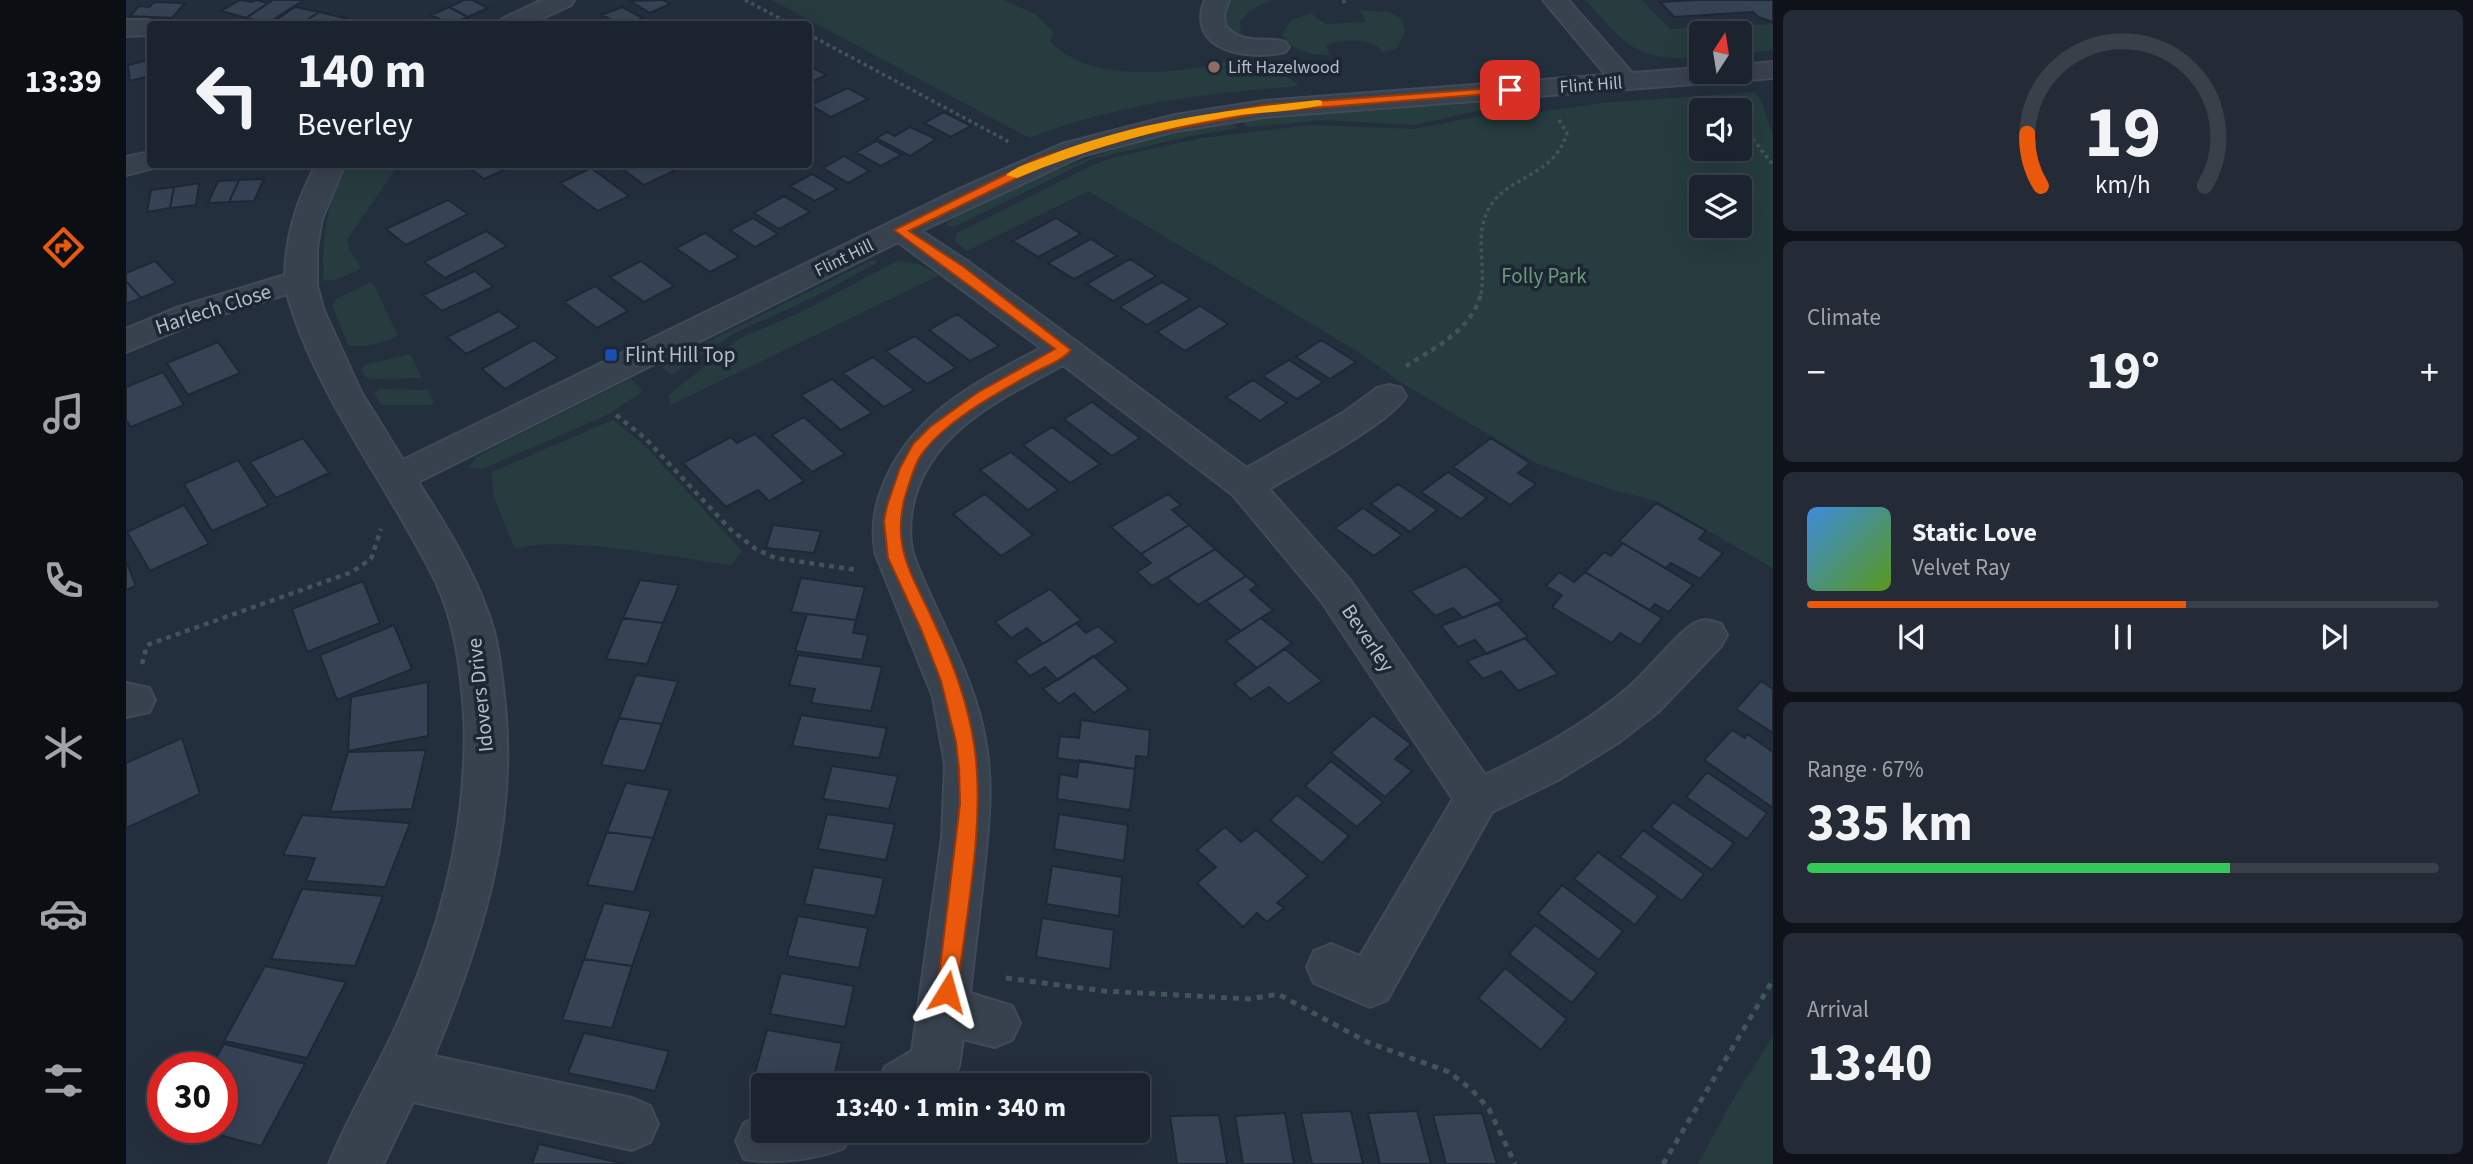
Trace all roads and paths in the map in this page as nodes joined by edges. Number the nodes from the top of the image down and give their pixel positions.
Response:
1 (562, 0) edge
2 (745, 0) edge
3 (1217, 0) edge
4 (1343, 0) edge
5 (1555, 0) edge
6 (1346, 5) dead end
7 (517, 21) edge
8 (785, 21) edge
9 (812, 36) edge
10 (1276, 47) dead end
11 (1773, 70) edge
12 (1627, 83) junction
13 (1537, 89) junction
14 (1752, 138) edge
15 (147, 161) edge
16 (1044, 161) junction
17 (1773, 165) edge
18 (126, 166) edge
19 (329, 168) edge
20 (900, 230) junction
21 (300, 280) junction
22 (126, 341) edge
23 (1065, 350) junction
24 (1389, 396) joint
25 (616, 415) dead end
26 (1246, 486) junction
27 (405, 491) junction
28 (903, 575) junction
29 (1707, 635) dead end
30 (130, 700) edge
31 (1478, 799) junction
32 (1331, 967) dead end
33 (1773, 980) edge
34 (944, 1012) junction
35 (995, 1023) joint
36 (400, 1073) junction
37 (919, 1073) edge
38 (632, 1124) dead end
39 (355, 1164) edge
40 (1515, 1164) edge
41 (1663, 1164) edge

1 - 7 street
2 - 8 path
3 - 10 street
4 - 6 path
5 - 12 street
9 - 16 path
11 - 12 street, Flint Hill
12 - 13 street, Flint Hill
13 - 16 street, Flint Hill
13 - 24 path
14 - 17 path
15 - 18 street
16 - 20 street, Flint Hill
19 - 21 street, Idovers Drive
20 - 23 street, Beverley
20 - 27 street, Flint Hill
21 - 22 street, Harlech Close
21 - 27 street, Idovers Drive
23 - 26 street, Beverley
23 - 28 street
24 - 26 street
25 - 28 path
26 - 31 street, Beverley
27 - 30 path
27 - 36 street, Idovers Drive
28 - 34 street
29 - 31 street
31 - 32 street
33 - 41 path
34 - 35 street
34 - 37 street
35 - 40 path
36 - 38 street
36 - 39 street, Idovers Drive

